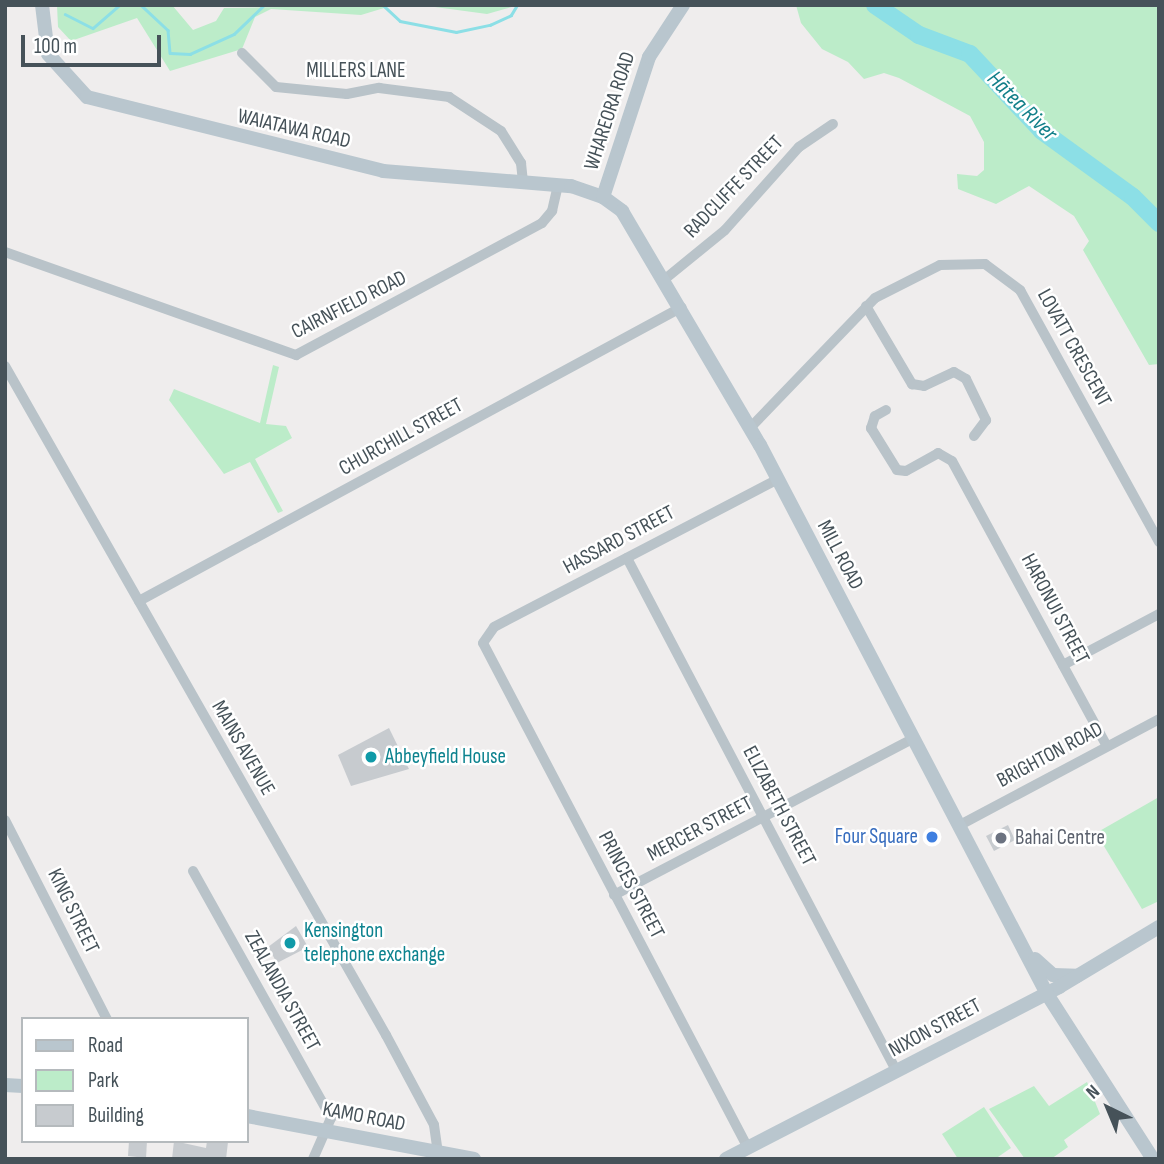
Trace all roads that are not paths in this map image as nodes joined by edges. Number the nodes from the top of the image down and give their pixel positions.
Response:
1 (42, 5) edge
2 (683, 5) edge
3 (242, 53) dead end
4 (833, 124) dead end
5 (523, 181) junction
6 (558, 185) junction
7 (603, 197) junction
8 (5, 252) edge
9 (666, 279) junction
10 (866, 306) junction
11 (682, 307) junction
12 (5, 366) edge
13 (886, 410) dead end
14 (750, 428) junction
15 (974, 436) dead end
16 (776, 480) junction
17 (1157, 535) edge
18 (627, 558) junction
19 (139, 601) junction
20 (1159, 614) edge
21 (483, 639) joint
22 (1063, 665) junction
23 (1159, 719) edge
24 (914, 738) junction
25 (1107, 746) junction
26 (764, 817) junction
27 (5, 820) edge
28 (960, 825) junction
29 (192, 871) dead end
30 (614, 895) junction
31 (1159, 927) edge
32 (1022, 946) junction
33 (1077, 976) junction
34 (1046, 994) junction
35 (106, 1017) edge
36 (897, 1072) junction
37 (248, 1116) edge
38 (328, 1131) junction
39 (748, 1148) junction
40 (438, 1153) junction
41 (313, 1159) edge
42 (474, 1159) edge
43 (726, 1159) edge
44 (1153, 1159) edge

1 - 5 main road, WAIATAWA ROAD
2 - 7 main road, WHAREORA ROAD
3 - 5 street, MILLERS LANE
4 - 9 street, RADCLIFFE STREET
5 - 6 main road, WAIATAWA ROAD
6 - 7 main road, WAIATAWA ROAD
6 - 8 street, CAIRNFIELD ROAD
7 - 9 main road, MILL ROAD
9 - 11 main road, MILL ROAD
10 - 14 street, LOVATT CRESCENT
10 - 15 street
10 - 17 street, LOVATT CRESCENT
11 - 14 main road, MILL ROAD
11 - 19 street, CHURCHILL STREET
12 - 19 street, MAINS AVENUE
13 - 22 street, HARONUI STREET
14 - 16 main road, MILL ROAD
16 - 18 street, HASSARD STREET
16 - 24 main road, MILL ROAD
18 - 21 street, HASSARD STREET
18 - 26 street, ELIZABETH STREET
19 - 40 street, MAINS AVENUE
20 - 22 street
21 - 30 street, PRINCES STREET
22 - 25 street, HARONUI STREET
23 - 25 street, BRIGHTON ROAD
24 - 26 street, MERCER STREET
24 - 28 main road, MILL ROAD
25 - 28 street, BRIGHTON ROAD
26 - 30 street, MERCER STREET
26 - 36 street, ELIZABETH STREET
27 - 35 street, KING STREET
28 - 32 main road, MILL ROAD
29 - 38 street, ZEALANDIA STREET
30 - 39 street, PRINCES STREET
31 - 33 main road, NIXON STREET
32 - 33 main road, MILL ROAD
32 - 34 main road, MILL ROAD
33 - 34 main road, NIXON STREET
34 - 36 main road, NIXON STREET
34 - 44 main road, MILL ROAD
36 - 39 main road, NIXON STREET
37 - 38 main road, KAMO ROAD
38 - 40 main road, KAMO ROAD
38 - 41 street
39 - 43 main road, NIXON STREET
40 - 42 main road, KAMO ROAD

